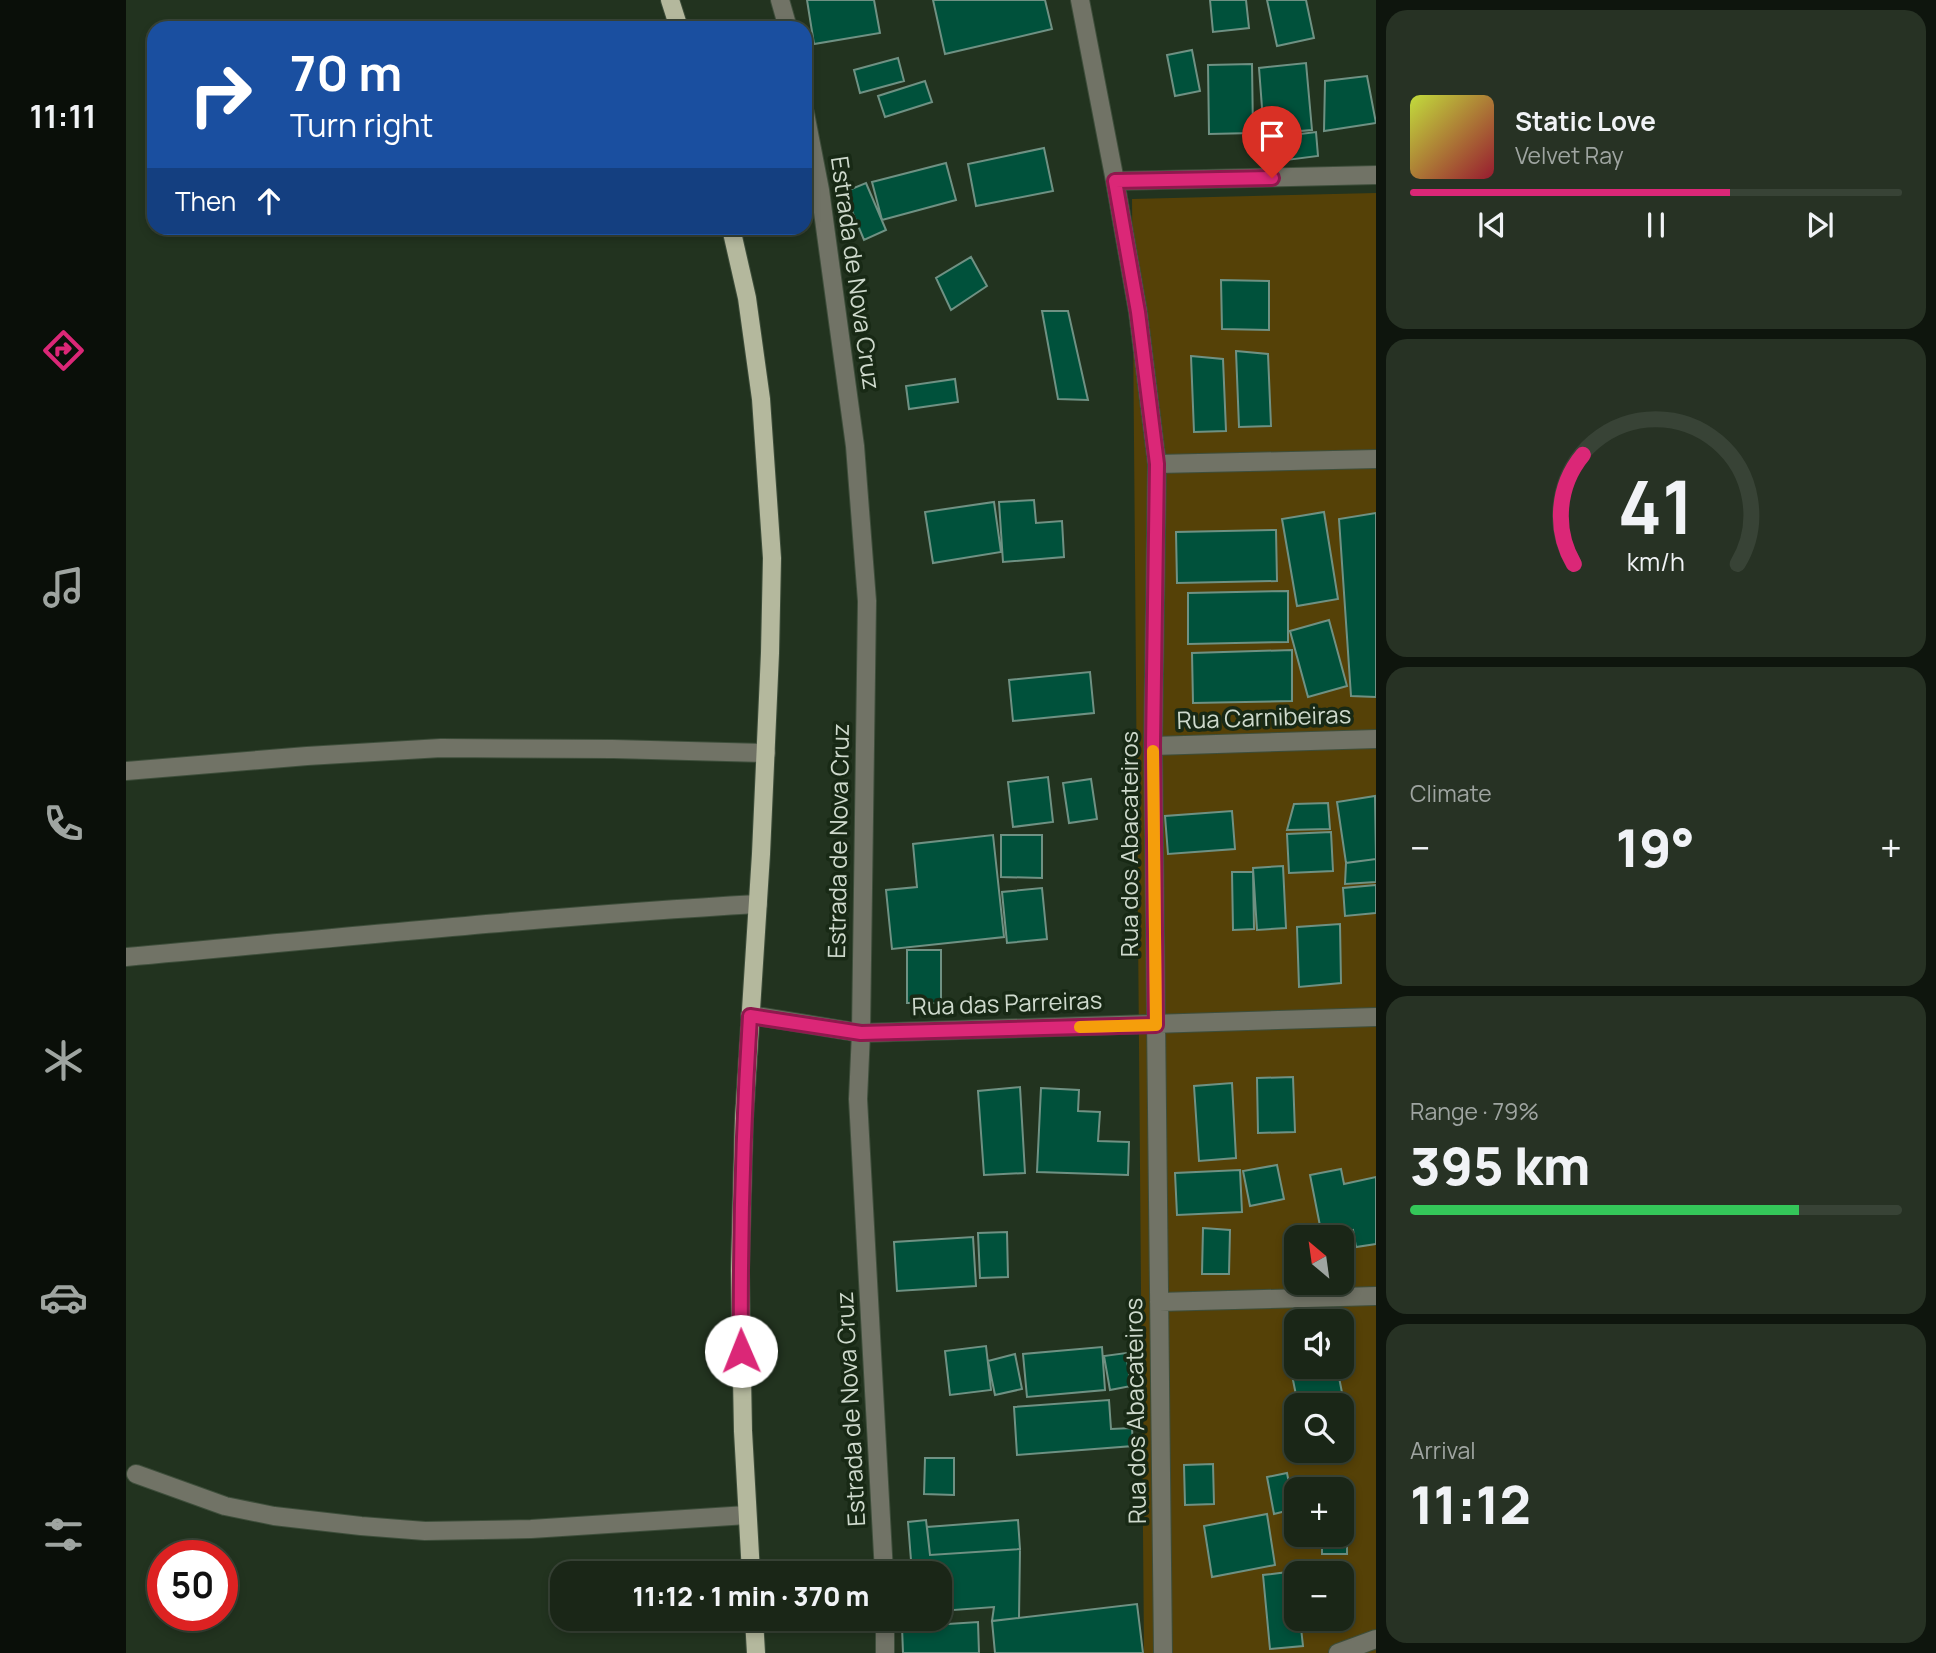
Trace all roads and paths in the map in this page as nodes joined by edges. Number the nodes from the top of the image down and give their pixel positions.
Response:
1 (670, 0) edge
2 (780, 0) edge
3 (1080, 0) edge
4 (677, 21) edge
5 (786, 21) edge
6 (812, 149) edge
7 (1376, 175) edge
8 (1115, 181) junction
9 (733, 235) edge
10 (1376, 459) edge
11 (1157, 464) junction
12 (1376, 739) edge
13 (1153, 746) junction
14 (766, 754) junction
15 (126, 771) edge
16 (758, 904) junction
17 (126, 957) edge
18 (750, 1016) junction
19 (1376, 1017) edge
20 (1156, 1025) junction
21 (861, 1033) junction
22 (1376, 1296) edge
23 (1159, 1302) junction
24 (136, 1474) dead end
25 (747, 1515) junction
26 (750, 1561) edge
27 (883, 1561) edge
28 (755, 1631) edge
29 (885, 1631) edge
30 (1376, 1639) edge
31 (757, 1653) edge
32 (886, 1653) edge
33 (1163, 1653) edge
34 (1338, 1653) edge

1 - 4 main road
2 - 5 street
3 - 8 street, Rua dos Abacateiros
6 - 21 street, Estrada de Nova Cruz
7 - 8 street
8 - 11 street, Rua dos Abacateiros
9 - 14 main road
10 - 11 street
11 - 13 street, Rua dos Abacateiros
12 - 13 street, Rua Carnibeiras
13 - 20 street, Rua dos Abacateiros
14 - 15 street
14 - 16 main road
16 - 17 street
16 - 18 main road
18 - 21 street, Rua das Parreiras
18 - 25 main road
19 - 20 street, Rua das Parreiras
20 - 21 street, Rua das Parreiras
20 - 23 street, Rua dos Abacateiros
21 - 27 street, Estrada de Nova Cruz
22 - 23 street
23 - 33 street, Rua dos Abacateiros
24 - 25 street
25 - 26 main road
28 - 31 main road
29 - 32 street
30 - 34 street

